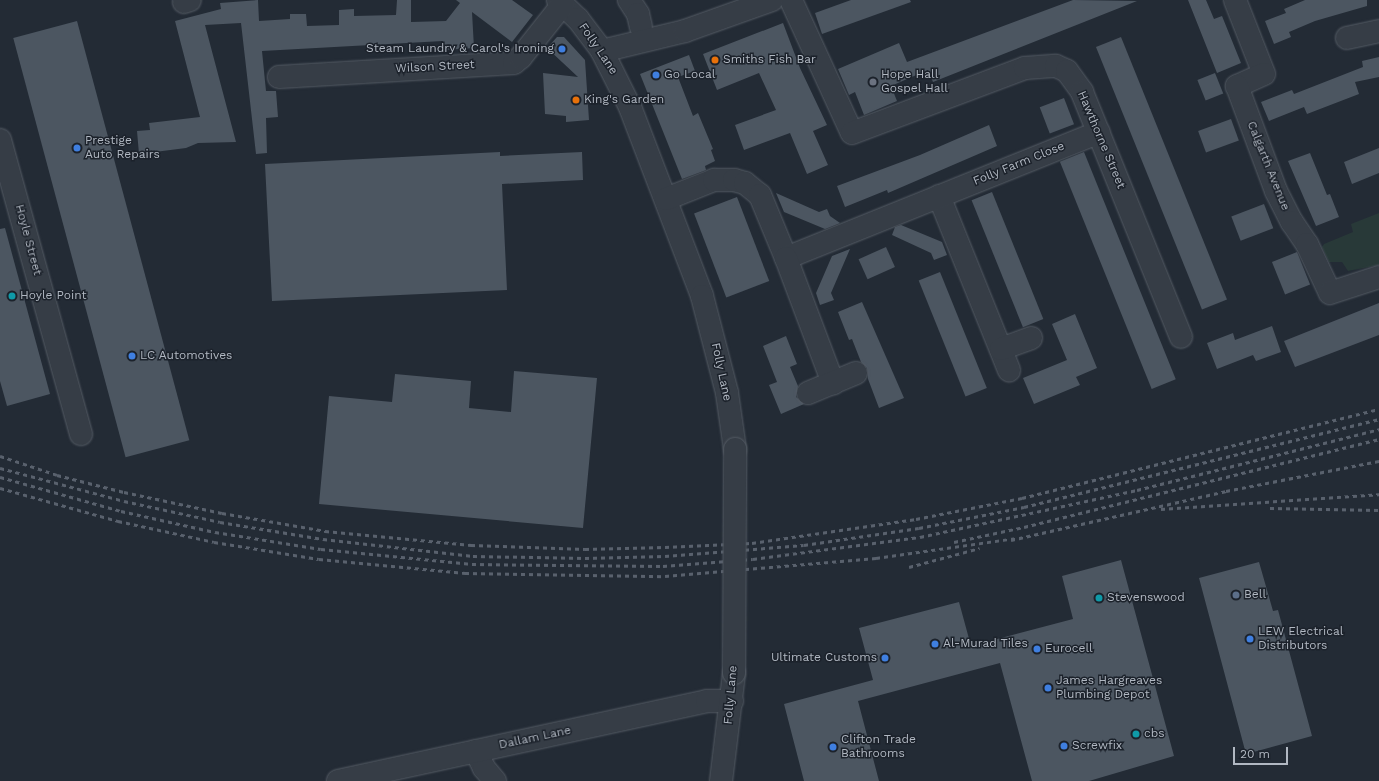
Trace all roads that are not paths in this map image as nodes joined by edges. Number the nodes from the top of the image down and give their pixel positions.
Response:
1 (629, 0) edge
2 (772, 0) edge
3 (791, 0) edge
4 (1235, 0) edge
5 (561, 2) edge
6 (641, 27) dead end
7 (1379, 31) edge
8 (1347, 38) dead end
9 (602, 51) junction
10 (279, 77) dead end
11 (1098, 132) junction
12 (0, 140) edge
13 (939, 196) junction
14 (666, 199) junction
15 (786, 258) junction
16 (1379, 277) edge
17 (1181, 337) dead end
18 (1031, 338) dead end
19 (1001, 349) junction
20 (1009, 370) dead end
21 (856, 373) dead end
22 (833, 383) junction
23 (808, 393) dead end
24 (81, 434) dead end
25 (732, 701) junction
26 (476, 750) junction
27 (338, 781) edge
28 (495, 781) edge
29 (721, 781) edge

1 - 6 street
2 - 9 street
3 - 11 street, Hawthorne Street
4 - 16 street, Calgarth Avenue
5 - 9 street, Folly Lane
5 - 10 street, Wilson Street
7 - 8 street
9 - 14 street, Folly Lane
11 - 13 street, Folly Farm Close
11 - 17 street, Hawthorne Street
12 - 24 street, Hoyle Street
13 - 15 street, Folly Farm Close
13 - 19 street
14 - 15 street
14 - 25 street, Folly Lane, bridge
15 - 22 street
18 - 19 street
19 - 20 street
21 - 22 street
22 - 23 street
25 - 26 street, Dallam Lane
25 - 29 street, Folly Lane
26 - 27 street, Dallam Lane
26 - 28 street

